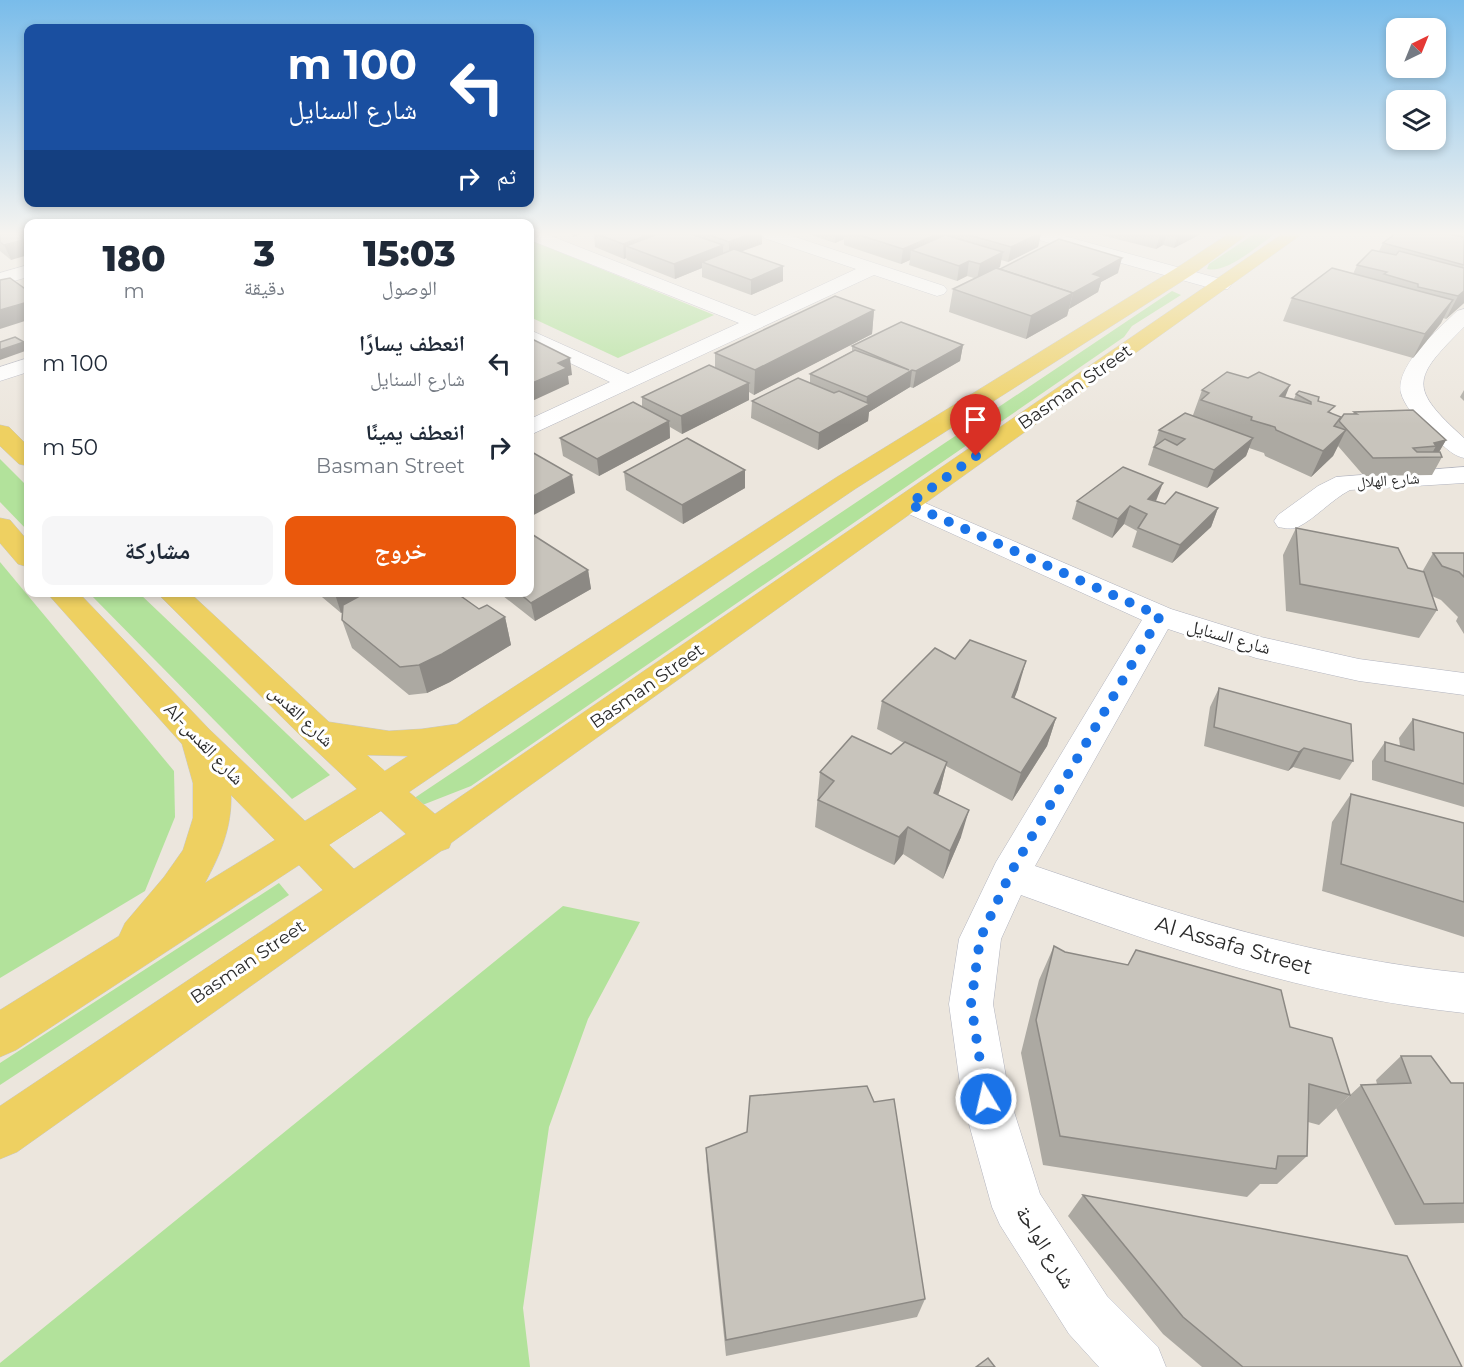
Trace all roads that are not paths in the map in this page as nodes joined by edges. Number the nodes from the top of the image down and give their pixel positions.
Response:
1 (692, 298) edge
2 (810, 298) edge
3 (1142, 298) edge
4 (1203, 298) edge
5 (1464, 315) edge
6 (756, 323) junction
7 (534, 338) edge
8 (24, 366) edge
9 (0, 374) edge
10 (627, 382) junction
11 (534, 426) edge
12 (0, 432) edge
13 (1464, 451) edge
14 (24, 455) edge
15 (1464, 475) edge
16 (909, 504) junction
17 (1288, 521) dead end
18 (0, 526) edge
19 (24, 553) edge
20 (66, 597) edge
21 (176, 597) edge
22 (1160, 616) junction
23 (1464, 684) edge
24 (317, 731) junction
25 (469, 735) junction
26 (197, 738) junction
27 (383, 791) junction
28 (435, 837) junction
29 (303, 843) junction
30 (1010, 874) junction
31 (351, 892) junction
32 (120, 959) junction
33 (1464, 993) edge
34 (0, 1035) edge
35 (0, 1135) edge
36 (1138, 1367) edge

1 - 6 street
2 - 6 street
3 - 25 main road, Basman Street
4 - 16 main road, Basman Street
5 - 13 street
6 - 10 street
7 - 10 street
8 - 9 street
10 - 11 street
12 - 14 main road
15 - 17 street, شارع الهلال
16 - 22 street, شارع السنايل
16 - 28 main road, Basman Street
18 - 19 main road
20 - 26 main road, Al-شارع القدس
21 - 24 main road, شارع القدس
22 - 23 street, شارع السنايل
22 - 30 street, شارع الواحة
24 - 25 main road
24 - 27 main road, شارع القدس
25 - 27 main road, Basman Street
26 - 29 main road, Al-شارع القدس
26 - 32 main road
27 - 28 main road, شارع القدس
27 - 29 main road, Basman Street
28 - 31 main road, Basman Street
29 - 31 main road, Al-شارع القدس
29 - 32 main road, Basman Street
30 - 33 street, Al Assafa Street
30 - 36 street, شارع الواحة
31 - 35 main road, Basman Street
32 - 34 main road, Basman Street

